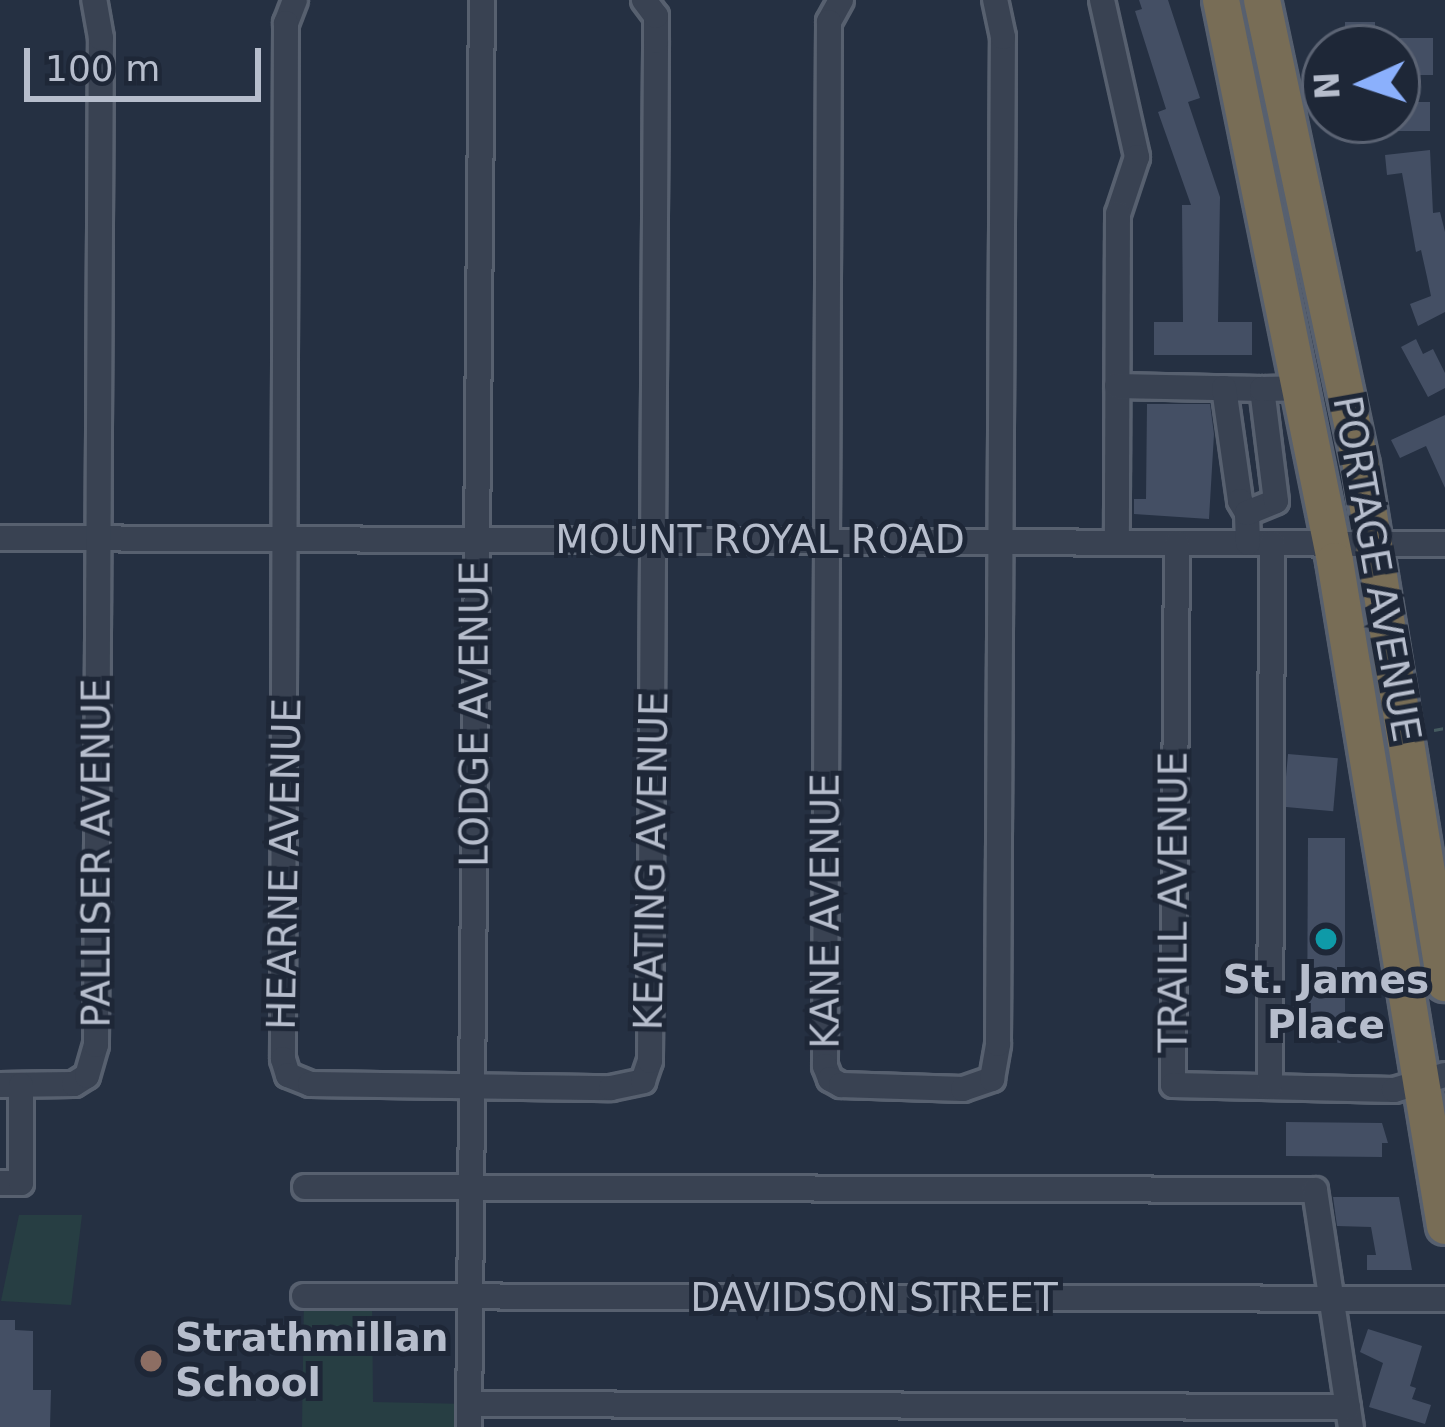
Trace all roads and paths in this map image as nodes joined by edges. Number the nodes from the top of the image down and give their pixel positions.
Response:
1 (94, 0) edge
2 (296, 0) edge
3 (482, 0) edge
4 (644, 0) edge
5 (842, 0) edge
6 (995, 0) edge
7 (1102, 0) edge
8 (1221, 0) edge
9 (1262, 0) edge
10 (1118, 386) junction
11 (1224, 388) junction
12 (1301, 388) junction
13 (1262, 389) junction
14 (1246, 513) junction
15 (0, 538) edge
16 (288, 538) junction
17 (477, 538) junction
18 (100, 539) junction
19 (655, 540) junction
20 (828, 541) junction
21 (1002, 542) junction
22 (1117, 543) junction
23 (1177, 543) junction
24 (1260, 543) junction
25 (1375, 543) junction
26 (1332, 544) junction
27 (1445, 544) edge
28 (1445, 728) edge
29 (1434, 730) dead end
30 (1445, 982) edge
31 (1433, 1077) edge
32 (10, 1085) edge
33 (472, 1086) junction
34 (1270, 1087) junction
35 (0, 1183) edge
36 (305, 1187) dead end
37 (471, 1187) junction
38 (1445, 1226) edge
39 (304, 1296) dead end
40 (470, 1296) junction
41 (1334, 1300) junction
42 (1445, 1300) edge
43 (469, 1416) edge
44 (1349, 1417) edge

1 - 18 street
2 - 16 street
3 - 17 street, LODGE AVENUE
4 - 19 street
5 - 20 street
6 - 21 street
7 - 10 street
8 - 12 highway, PORTAGE AVENUE
9 - 25 highway, PORTAGE AVENUE
10 - 11 street
10 - 22 street
11 - 13 street
11 - 14 street
12 - 13 street
12 - 26 highway, PORTAGE AVENUE
13 - 14 street
14 - 24 street
15 - 18 street, MOUNT ROYAL ROAD
16 - 17 street, MOUNT ROYAL ROAD
16 - 18 street, MOUNT ROYAL ROAD
16 - 33 street, HEARNE AVENUE
17 - 19 street, MOUNT ROYAL ROAD
17 - 33 street, LODGE AVENUE
18 - 32 street, PALLISER AVENUE
19 - 20 street, MOUNT ROYAL ROAD
19 - 33 street, KEATING AVENUE
20 - 21 street, MOUNT ROYAL ROAD
20 - 21 street, KANE AVENUE
21 - 22 street, MOUNT ROYAL ROAD
22 - 23 street, MOUNT ROYAL ROAD
23 - 24 street, MOUNT ROYAL ROAD
23 - 34 street, TRAILL AVENUE
24 - 26 street, MOUNT ROYAL ROAD
24 - 34 street
25 - 26 street, MOUNT ROYAL ROAD
25 - 27 street, MOUNT ROYAL ROAD
25 - 30 highway, PORTAGE AVENUE
26 - 31 highway, PORTAGE AVENUE
28 - 29 path
31 - 34 street, TRAILL AVENUE
31 - 38 highway, PORTAGE AVENUE
32 - 35 street
33 - 37 street, LODGE AVENUE
36 - 37 street
37 - 40 street, LODGE AVENUE
37 - 41 street
39 - 40 street, DAVIDSON STREET
40 - 41 street, DAVIDSON STREET
40 - 43 street, LODGE AVENUE
41 - 42 street, DAVIDSON STREET
41 - 44 street
43 - 44 street

